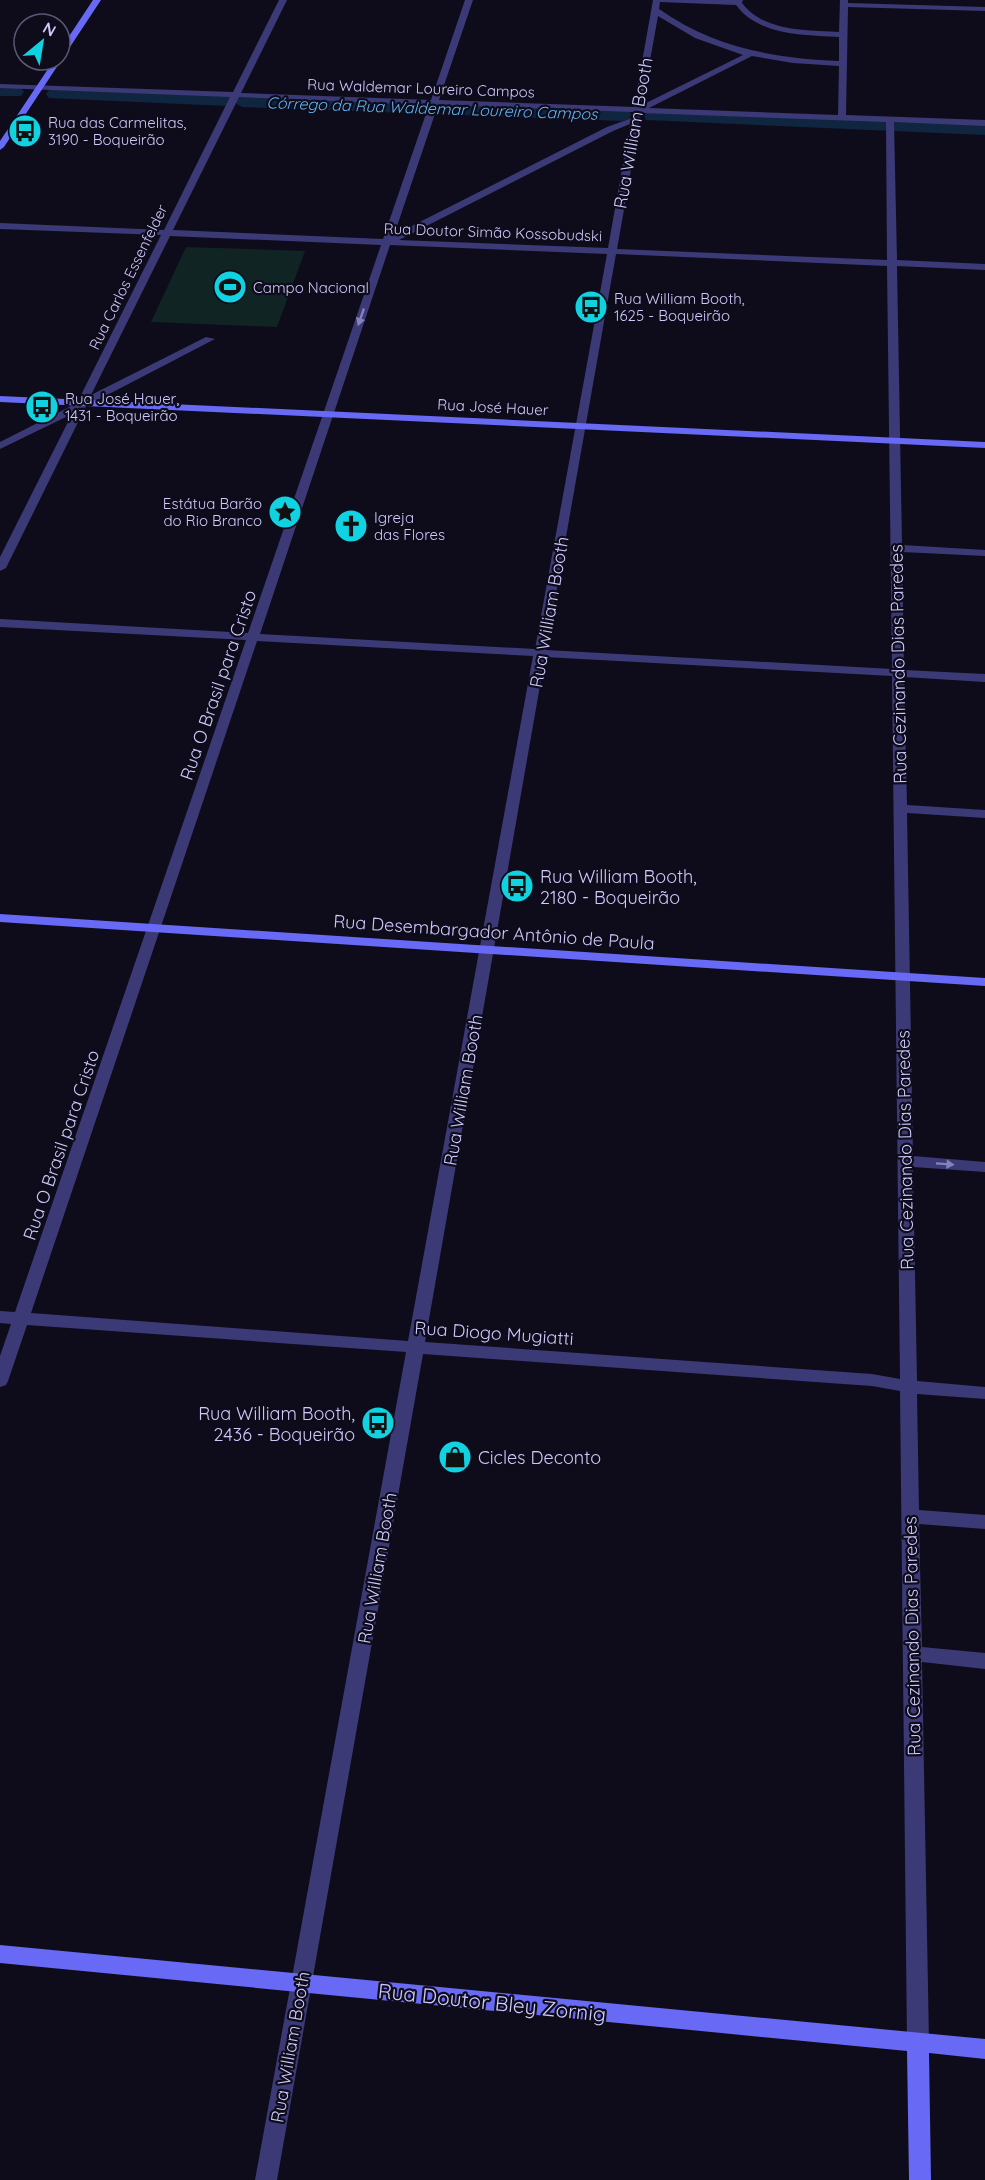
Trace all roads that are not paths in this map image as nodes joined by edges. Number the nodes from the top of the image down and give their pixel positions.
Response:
1 (98, 0) edge
2 (283, 0) edge
3 (469, 0) edge
4 (739, 2) edge
5 (844, 2) edge
6 (656, 4) edge
7 (985, 9) edge
8 (843, 35) junction
9 (72, 39) edge
10 (751, 54) junction
11 (843, 64) junction
12 (50, 72) edge
13 (0, 86) edge
14 (40, 87) junction
15 (236, 95) junction
16 (433, 106) junction
17 (637, 115) junction
18 (842, 118) junction
19 (985, 123) edge
20 (890, 124) junction
21 (0, 147) edge
22 (0, 226) edge
23 (167, 233) junction
24 (387, 242) junction
25 (613, 252) junction
26 (892, 263) junction
27 (985, 267) edge
28 (210, 339) dead end
29 (0, 399) edge
30 (82, 403) junction
31 (329, 414) junction
32 (582, 426) junction
33 (895, 441) junction
34 (0, 446) edge
35 (985, 446) edge
36 (897, 548) junction
37 (985, 553) edge
38 (0, 567) edge
39 (0, 623) edge
40 (253, 637) junction
41 (541, 653) junction
42 (898, 673) junction
43 (985, 678) edge
44 (901, 809) junction
45 (985, 814) edge
46 (0, 918) edge
47 (154, 928) junction
48 (488, 950) junction
49 (903, 976) junction
50 (985, 982) edge
51 (906, 1161) junction
52 (985, 1167) edge
53 (0, 1317) edge
54 (21, 1319) junction
55 (416, 1347) junction
56 (0, 1381) edge
57 (909, 1386) junction
58 (985, 1393) edge
59 (911, 1516) junction
60 (985, 1522) edge
61 (913, 1654) junction
62 (985, 1660) edge
63 (0, 1954) edge
64 (302, 1983) junction
65 (918, 2043) junction
66 (985, 2049) edge
67 (266, 2180) edge
68 (921, 2180) edge

1 - 9 main road
2 - 15 street, Rua Carlos Essenfelder
3 - 16 street, Rua O Brasil para Cristo
4 - 6 street
4 - 8 street
5 - 7 street
5 - 8 street
6 - 10 street
6 - 17 street, Rua William Booth
8 - 11 street
10 - 11 street
10 - 17 street
11 - 18 street
12 - 14 main road
13 - 14 street, Rua Waldemar Loureiro Campos
14 - 15 street, Rua Waldemar Loureiro Campos
14 - 21 main road
15 - 16 street, Rua Waldemar Loureiro Campos
15 - 23 street, Rua Carlos Essenfelder
16 - 17 street, Rua Waldemar Loureiro Campos
16 - 24 street, Rua O Brasil para Cristo
17 - 18 street, Rua Waldemar Loureiro Campos
17 - 24 street
17 - 25 street, Rua William Booth
18 - 20 street, Rua Waldemar Loureiro Campos
19 - 20 street, Rua Waldemar Loureiro Campos
20 - 26 street, Rua Cezinando Dias Paredes
22 - 23 street, Rua Doutor Simão Kossobudski
23 - 24 street, Rua Doutor Simão Kossobudski
23 - 30 street, Rua Carlos Essenfelder
24 - 25 street, Rua Doutor Simão Kossobudski
24 -> 31 street, Rua O Brasil para Cristo
25 - 26 street, Rua Doutor Simão Kossobudski
25 - 32 street, Rua William Booth
26 - 27 street, Rua Doutor Simão Kossobudski
26 - 33 street, Rua Cezinando Dias Paredes
28 - 30 street
29 - 30 main road, Rua José Hauer
30 - 31 main road, Rua José Hauer
30 - 34 street
30 - 38 street, Rua Carlos Essenfelder
31 - 32 main road, Rua José Hauer
31 - 40 street, Rua O Brasil para Cristo
32 - 33 main road, Rua José Hauer
32 - 41 street, Rua William Booth
33 - 35 main road, Rua José Hauer
33 - 36 street, Rua Cezinando Dias Paredes
36 - 37 street
36 - 42 street, Rua Cezinando Dias Paredes
39 - 40 street
40 - 41 street
40 - 47 street, Rua O Brasil para Cristo
41 - 42 street
41 - 48 street, Rua William Booth
42 - 43 street
42 - 44 street, Rua Cezinando Dias Paredes
44 - 45 street
44 - 49 street, Rua Cezinando Dias Paredes
46 - 47 main road, Rua Desembargador Antônio de Paula
47 - 48 main road, Rua Desembargador Antônio de Paula
47 - 54 street, Rua O Brasil para Cristo
48 - 49 main road, Rua Desembargador Antônio de Paula
48 - 55 street, Rua William Booth
49 - 50 main road, Rua Desembargador Antônio de Paula
49 - 51 street, Rua Cezinando Dias Paredes
51 -> 52 street
51 - 57 street, Rua Cezinando Dias Paredes
53 - 54 street, Rua Diogo Mugiatti
54 - 55 street, Rua Diogo Mugiatti
54 - 56 street, Rua O Brasil para Cristo
55 - 57 street, Rua Diogo Mugiatti
55 - 64 street, Rua William Booth
57 - 58 street, Rua Diogo Mugiatti
57 - 59 street, Rua Cezinando Dias Paredes
59 - 60 street
59 - 61 street, Rua Cezinando Dias Paredes
61 - 62 street
61 - 65 street, Rua Cezinando Dias Paredes
63 - 64 main road, Rua Doutor Bley Zornig
64 - 65 main road, Rua Doutor Bley Zornig
64 - 67 street, Rua William Booth
65 - 66 main road, Rua Doutor Bley Zornig
65 - 68 main road, Rua Cezinando Dias Paredes

